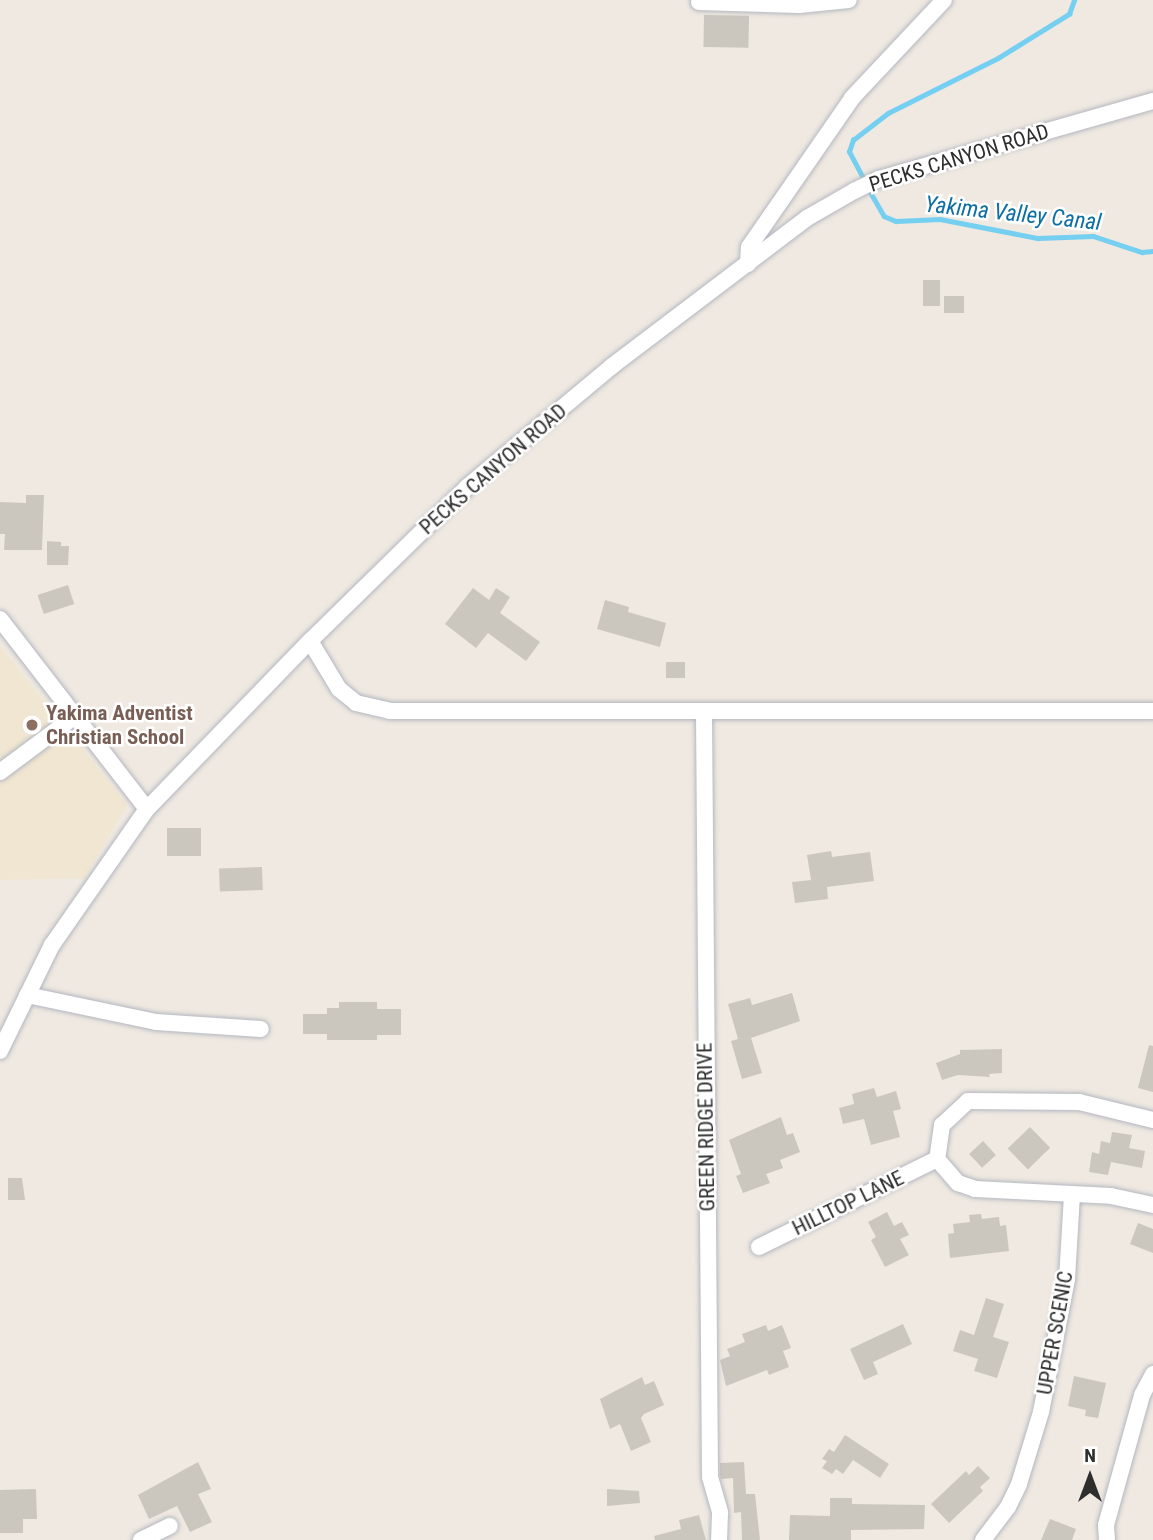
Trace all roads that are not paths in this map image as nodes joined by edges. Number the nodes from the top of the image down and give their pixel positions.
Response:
1 (849, 0) edge
2 (944, 0) edge
3 (699, 2) dead end
4 (1153, 101) edge
5 (748, 264) junction
6 (0, 619) edge
7 (310, 641) junction
8 (1153, 710) edge
9 (704, 713) junction
10 (75, 716) junction
11 (0, 772) edge
12 (147, 809) junction
13 (27, 995) junction
14 (261, 1029) dead end
15 (0, 1051) edge
16 (1153, 1120) edge
17 (937, 1159) junction
18 (1072, 1195) junction
19 (1153, 1205) edge
20 (759, 1247) dead end
21 (1153, 1374) edge
22 (170, 1526) dead end
23 (141, 1540) edge
24 (719, 1540) edge
25 (983, 1540) edge
26 (1107, 1540) edge

1 - 3 street
2 - 5 street
4 - 5 street, PECKS CANYON ROAD
5 - 7 street, PECKS CANYON ROAD
6 - 10 street
7 - 9 street
7 - 12 street, PECKS CANYON ROAD
8 - 9 street
9 - 24 street, GREEN RIDGE DRIVE
10 - 11 street
10 - 12 street
12 - 13 street, PECKS CANYON ROAD
13 - 14 street
13 - 15 street, PECKS CANYON ROAD
16 - 17 street
17 - 18 street
17 - 20 street, HILLTOP LANE
18 - 19 street
18 - 25 street, UPPER SCENIC
21 - 26 street
22 - 23 street

